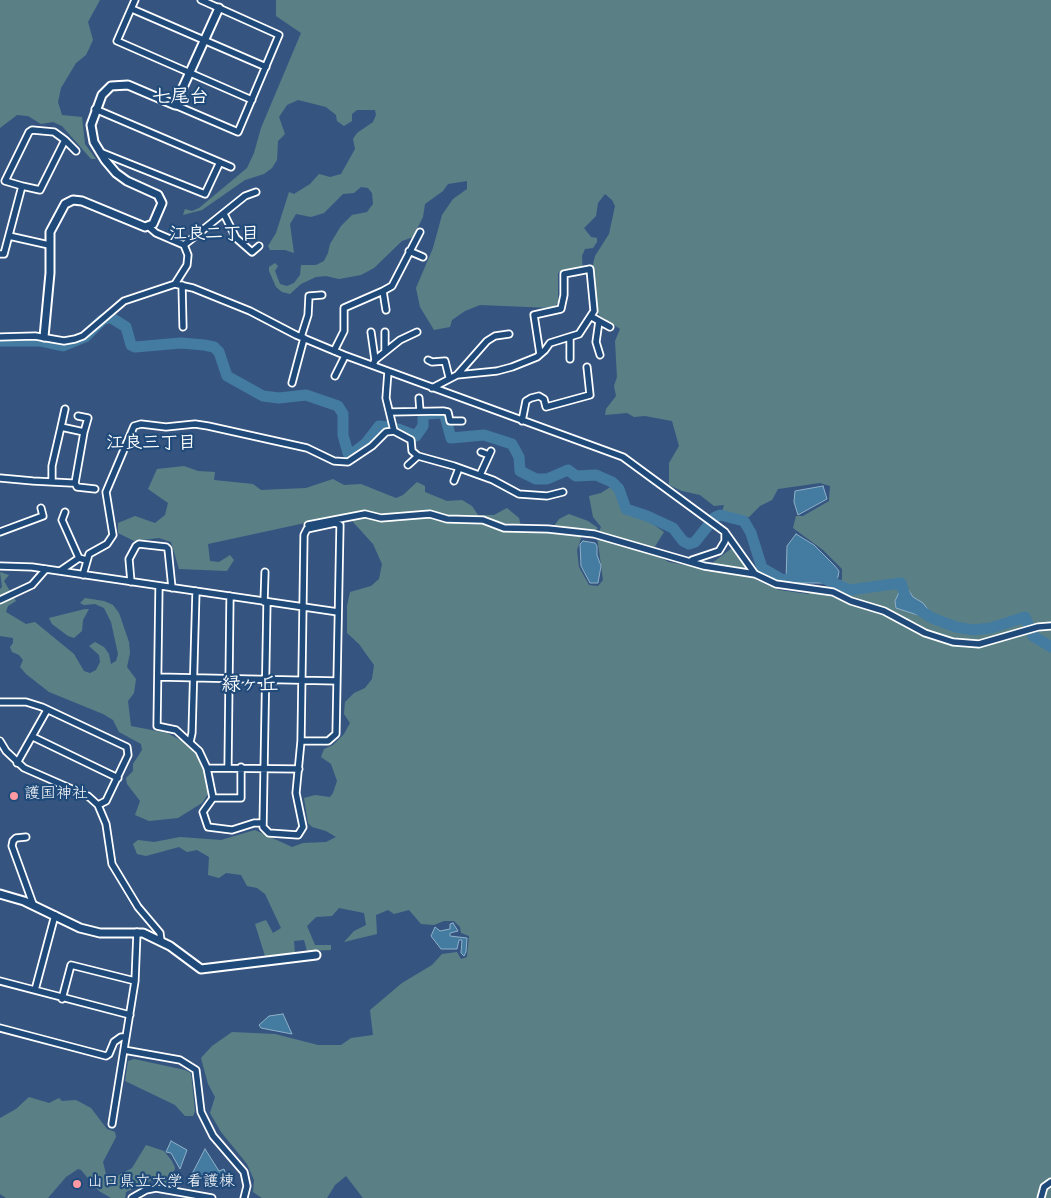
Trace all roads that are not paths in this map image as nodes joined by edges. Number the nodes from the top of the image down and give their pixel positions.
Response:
1 (135, 0) edge
2 (201, 0) edge
3 (219, 8) junction
4 (132, 9) junction
5 (205, 40) junction
6 (266, 67) junction
7 (191, 72) junction
8 (252, 100) junction
9 (175, 105) junction
10 (95, 109) junction
11 (64, 140) junction
12 (76, 151) dead end
13 (100, 152) junction
14 (220, 162) junction
15 (231, 167) dead end
16 (22, 186) junction
17 (256, 192) dead end
18 (224, 214) junction
19 (149, 227) junction
20 (420, 232) dead end
21 (9, 236) junction
22 (49, 245) junction
23 (184, 245) junction
24 (259, 246) dead end
25 (409, 251) junction
26 (0, 254) edge
27 (423, 257) dead end
28 (175, 284) junction
29 (182, 285) junction
30 (383, 291) junction
31 (322, 295) dead end
32 (386, 310) dead end
33 (592, 317) junction
34 (599, 321) junction
35 (183, 327) dead end
36 (610, 327) dead end
37 (371, 332) dead end
38 (385, 332) dead end
39 (418, 332) dead end
40 (509, 334) dead end
41 (0, 338) edge
42 (44, 338) junction
43 (303, 338) junction
44 (570, 338) junction
45 (334, 351) junction
46 (385, 352) junction
47 (540, 354) junction
48 (345, 356) junction
49 (600, 356) dead end
50 (570, 359) dead end
51 (428, 360) dead end
52 (374, 363) junction
53 (588, 367) dead end
54 (388, 371) junction
55 (458, 375) junction
56 (335, 376) dead end
57 (449, 377) junction
58 (292, 384) dead end
59 (432, 388) junction
60 (419, 398) dead end
61 (65, 409) dead end
62 (420, 411) junction
63 (391, 412) junction
64 (78, 416) dead end
65 (462, 421) dead end
66 (522, 421) junction
67 (61, 427) junction
68 (394, 431) junction
69 (84, 432) junction
70 (481, 452) dead end
71 (418, 456) junction
72 (408, 465) dead end
73 (460, 468) junction
74 (480, 475) junction
75 (0, 478) edge
76 (454, 481) dead end
77 (52, 482) junction
78 (75, 483) junction
79 (95, 489) dead end
80 (563, 492) dead end
81 (41, 508) dead end
82 (65, 512) dead end
83 (307, 529) junction
84 (0, 532) edge
85 (725, 532) junction
86 (82, 559) junction
87 (692, 560) junction
88 (0, 566) edge
89 (46, 569) junction
90 (60, 571) junction
91 (265, 572) dead end
92 (755, 574) junction
93 (83, 575) junction
94 (131, 582) junction
95 (158, 586) junction
96 (172, 588) junction
97 (196, 591) junction
98 (230, 596) junction
99 (0, 600) edge
100 (265, 602) junction
101 (303, 607) junction
102 (338, 612) junction
103 (1051, 626) edge
104 (158, 677) junction
105 (194, 678) junction
106 (229, 678) junction
107 (266, 679) junction
108 (302, 680) junction
109 (337, 681) junction
110 (0, 702) edge
111 (47, 710) junction
112 (32, 738) junction
113 (0, 741) edge
114 (301, 741) junction
115 (190, 742) junction
116 (17, 764) junction
117 (228, 767) junction
118 (241, 767) junction
119 (264, 767) junction
120 (207, 768) junction
121 (299, 769) junction
122 (118, 778) junction
123 (213, 798) junction
124 (98, 804) junction
125 (263, 823) junction
126 (26, 837) dead end
127 (0, 894) edge
128 (33, 904) junction
129 (55, 915) junction
130 (137, 932) junction
131 (161, 941) junction
132 (316, 955) dead end
133 (0, 981) edge
134 (135, 981) junction
135 (35, 990) junction
136 (62, 999) junction
137 (130, 1015) junction
138 (0, 1028) edge
139 (126, 1037) junction
140 (124, 1050) junction
141 (112, 1124) dead end
142 (1051, 1182) edge
143 (132, 1198) edge
144 (212, 1198) edge
145 (244, 1198) edge
146 (1042, 1198) edge

1 - 4 street
2 - 3 street
3 - 5 street
3 - 6 street
4 - 5 street
4 - 7 street
5 - 6 street
5 - 7 street
6 - 8 street
7 - 8 street
7 - 9 street
8 - 9 street
9 - 10 street
10 - 13 street
10 - 14 street
11 - 12 street
11 - 16 street
11 - 16 street
13 - 14 street
13 - 19 street
14 - 15 street
16 - 21 street
17 - 18 street
18 - 23 street
18 - 24 street
19 - 22 street
19 - 23 street
20 - 25 street
21 - 22 street
21 - 26 street
22 - 42 street
23 - 28 street
25 - 27 street
25 - 30 street
28 - 29 street
28 - 42 street
29 - 35 street
29 - 43 street
30 - 32 street
30 - 45 street
31 - 43 street
33 - 34 street
33 - 44 street
33 - 47 street
34 - 36 street
34 - 49 street
37 - 52 street
38 - 46 street
39 - 46 street
40 - 55 street
41 - 42 street
43 - 45 street
43 - 58 street
44 - 47 street
44 - 50 street
45 - 48 street
46 - 52 street
47 - 55 street
48 - 52 street
48 - 56 street
51 - 57 street
52 - 54 street
53 - 66 street
54 - 59 street
54 - 63 street
55 - 57 street
57 - 59 street
59 - 66 street
60 - 62 street
61 - 67 street
62 - 63 street
62 - 65 street
63 - 68 street
64 - 69 street
66 - 85 street
67 - 69 street
67 - 77 street
68 - 71 street
68 - 86 street
69 - 78 street
70 - 74 street
71 - 72 street
71 - 73 street
73 - 74 street
73 - 76 street
74 - 80 street
75 - 77 street
77 - 78 street
78 - 79 street
81 - 84 street
82 - 86 street
83 - 87 street
83 - 101 street
83 - 102 street
85 - 87 street
85 - 92 street
86 - 90 street
86 - 93 street
87 - 92 street
88 - 89 street
89 - 90 street
89 - 99 street
90 - 93 street
91 - 100 street
92 - 103 street
93 - 94 street
94 - 95 street
94 - 96 street
95 - 96 street
95 - 104 street
96 - 97 street
97 - 98 street
97 - 105 street
98 - 100 street
98 - 106 street
100 - 101 street
100 - 107 street
101 - 102 street
101 - 108 street
102 - 109 street
104 - 105 street
104 - 115 street
105 - 106 street
105 - 115 street
106 - 107 street
106 - 117 street
107 - 108 street
107 - 119 street
108 - 109 street
108 - 114 street
109 - 114 street
110 - 111 street
111 - 112 street
111 - 122 street
112 - 116 street
112 - 122 street
113 - 116 street
114 - 121 street
115 - 120 street
116 - 124 street
117 - 118 street
117 - 120 street
118 - 119 street
118 - 123 street
119 - 121 street
119 - 125 street
120 - 123 street
121 - 125 street
122 - 124 street
123 - 125 street
124 - 131 street
126 - 128 street
127 - 128 street
128 - 129 street
129 - 130 street
129 - 135 street
130 - 131 street
130 - 134 street
131 - 132 street
133 - 135 street
134 - 136 street
134 - 137 street
135 - 136 street
136 - 137 street
137 - 139 street
138 - 139 street
139 - 140 street
140 - 141 street
140 - 145 street
142 - 146 street
143 - 144 street

